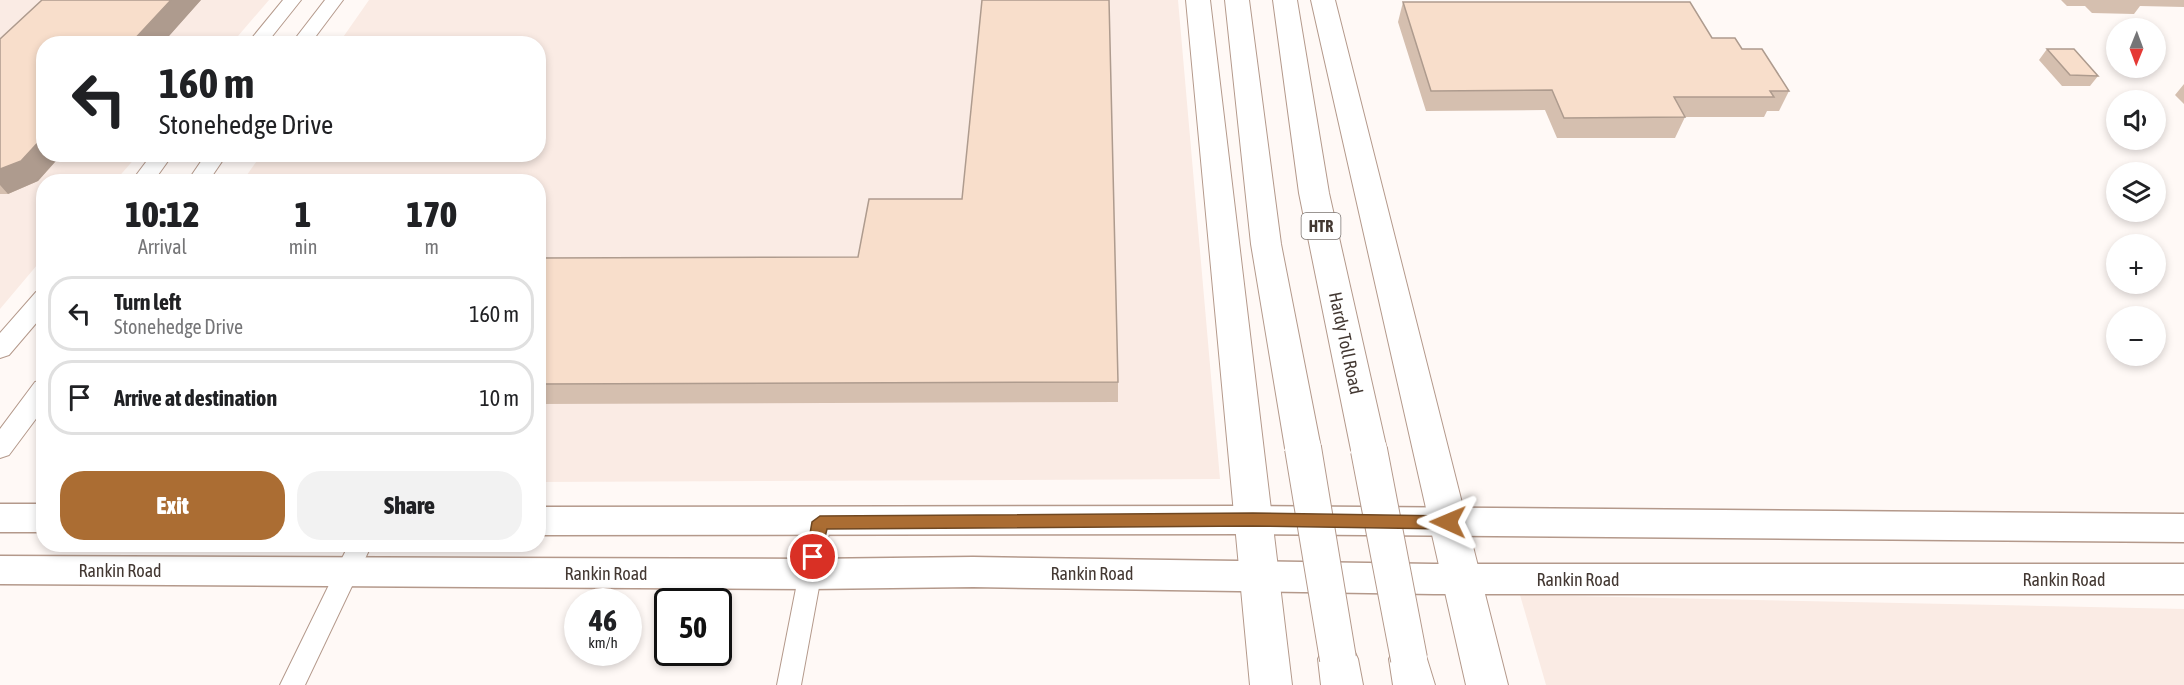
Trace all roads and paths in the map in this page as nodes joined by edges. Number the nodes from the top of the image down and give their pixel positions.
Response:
1 (292, 0) edge
2 (334, 0) edge
3 (1198, 0) edge
4 (1237, 0) edge
5 (1285, 0) edge
6 (1323, 0) edge
7 (263, 36) edge
8 (306, 36) edge
9 (157, 162) edge
10 (147, 174) edge
11 (36, 307) edge
12 (0, 350) edge
13 (36, 400) edge
14 (0, 448) edge
15 (0, 518) edge
16 (36, 518) edge
17 (1253, 520) junction
18 (546, 521) edge
19 (820, 522) junction
20 (1448, 522) junction
21 (2181, 532) edge
22 (354, 558) edge
23 (0, 570) edge
24 (810, 574) junction
25 (1260, 575) junction
26 (1461, 579) junction
27 (2184, 579) edge
28 (1340, 672) edge
29 (1412, 672) edge
30 (292, 685) edge
31 (789, 685) edge
32 (1271, 685) edge
33 (1487, 685) edge

1 - 7 street
2 - 8 street
3 - 17 highway
4 - 28 highway, bridge
5 - 29 highway, Hardy Toll Road / HTR, bridge
6 - 20 highway
9 - 10 street
11 - 12 street
13 - 14 street
15 - 16 main road
17 - 19 main road
17 - 20 main road
17 - 25 highway
18 - 19 main road
19 - 24 street
20 - 21 main road
20 - 26 highway
22 - 23 main road, Rankin Road
22 - 24 main road, Rankin Road
22 - 30 street
24 - 25 main road, Rankin Road
24 - 31 street
25 - 26 main road, Rankin Road
25 - 32 highway
26 - 27 main road, Rankin Road
26 - 33 highway

